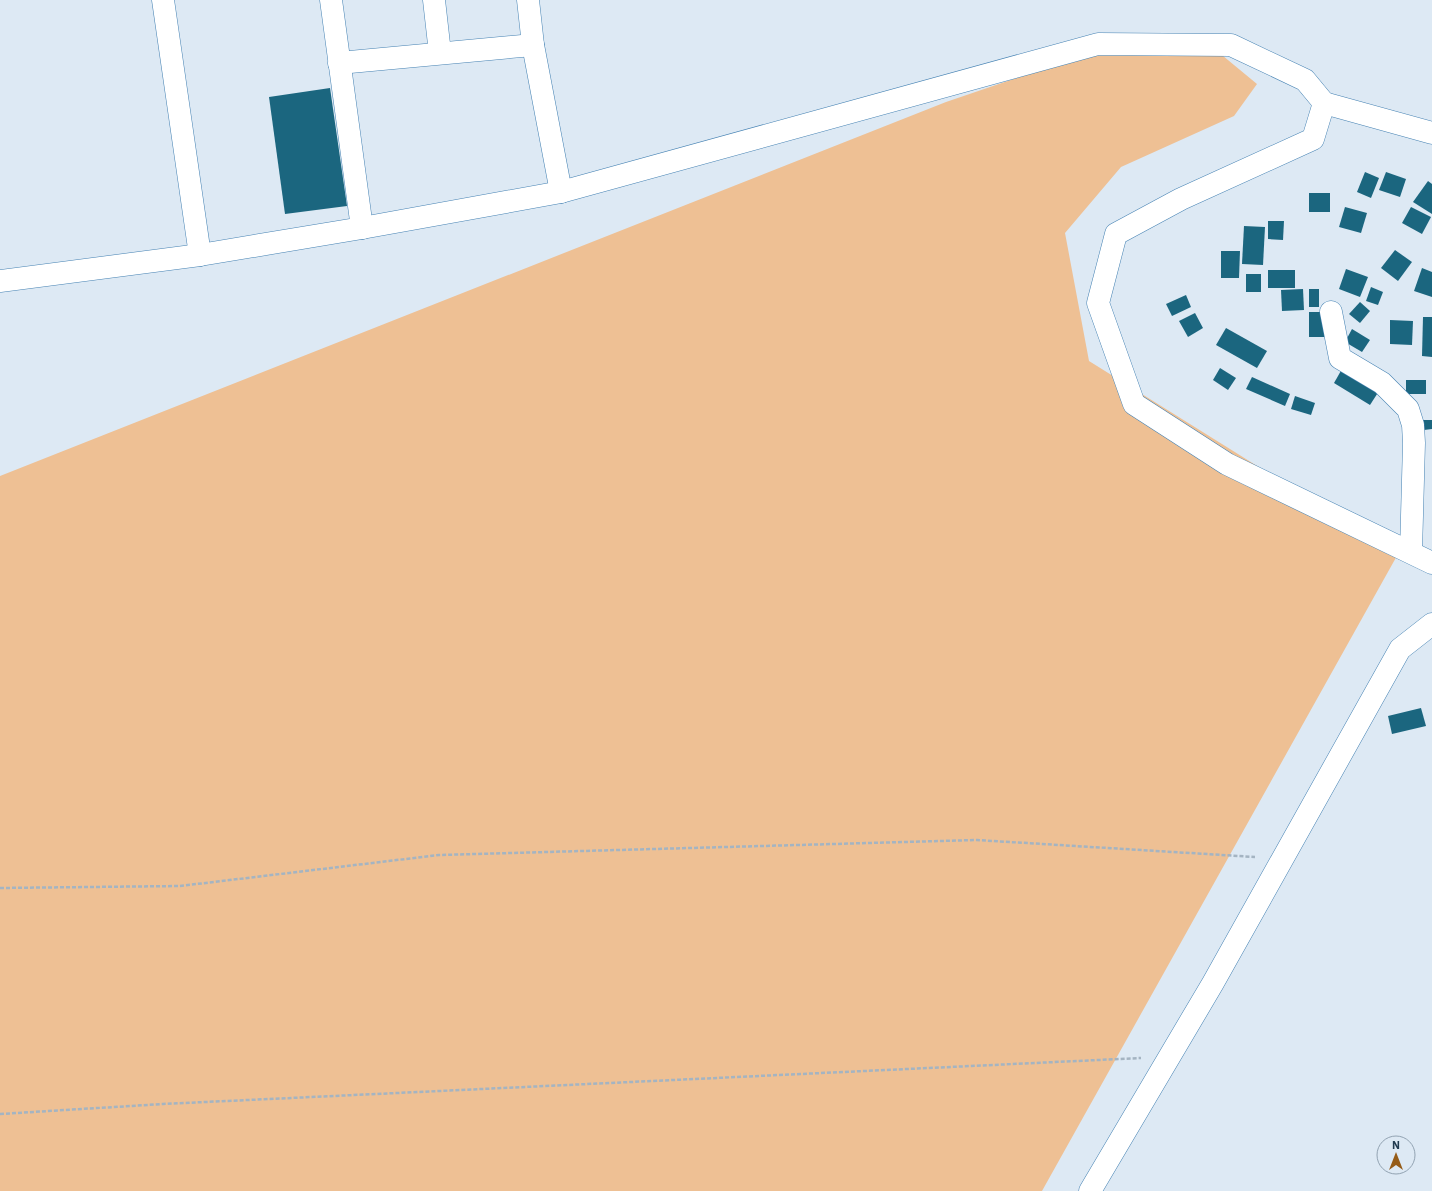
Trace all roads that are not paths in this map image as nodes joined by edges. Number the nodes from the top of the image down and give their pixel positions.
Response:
1 (163, 0) edge
2 (331, 0) edge
3 (434, 0) edge
4 (528, 0) edge
5 (533, 44) junction
6 (440, 53) junction
7 (339, 63) junction
8 (1324, 103) junction
9 (1432, 132) edge
10 (561, 192) junction
11 (362, 228) junction
12 (200, 255) junction
13 (0, 281) edge
14 (1331, 312) dead end
15 (1411, 552) junction
16 (1432, 563) edge
17 (1432, 624) edge
18 (1090, 1191) edge

1 - 12 street
2 - 7 street
3 - 6 street
4 - 5 street
5 - 6 street
5 - 10 street
6 - 7 street
7 - 11 street
8 - 9 street
8 - 10 street
8 - 15 street
10 - 11 street
11 - 12 street
12 - 13 street
14 - 15 street
15 - 16 street
17 - 18 street

